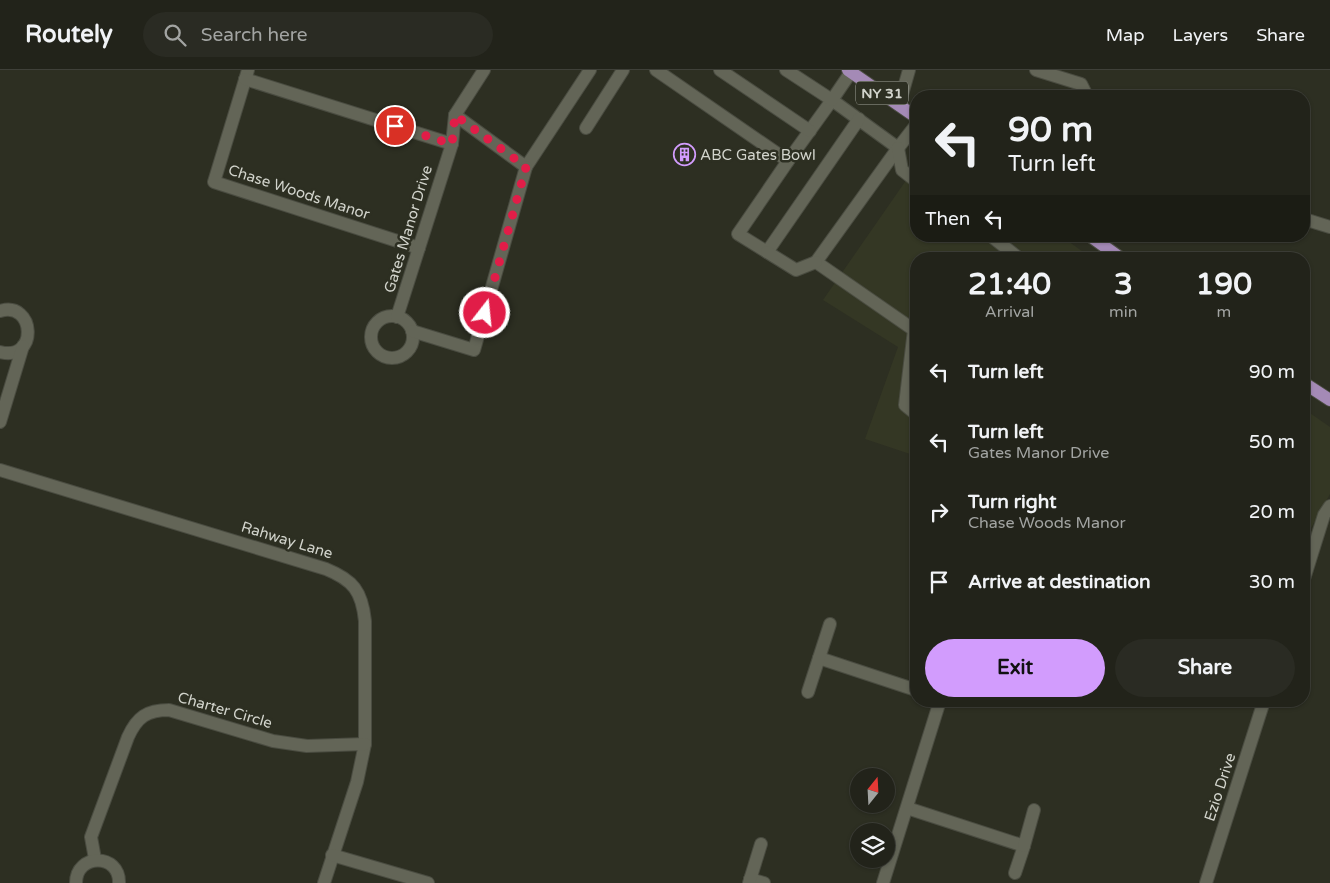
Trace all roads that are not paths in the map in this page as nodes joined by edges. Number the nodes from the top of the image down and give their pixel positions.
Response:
1 (484, 70) edge
2 (590, 70) edge
3 (623, 70) edge
4 (656, 70) edge
5 (720, 70) edge
6 (786, 70) edge
7 (909, 70) edge
8 (1036, 70) edge
9 (849, 71) edge
10 (246, 74) edge
11 (1084, 90) edge
12 (832, 100) junction
13 (898, 105) junction
14 (910, 113) edge
15 (455, 115) junction
16 (859, 119) junction
17 (586, 128) dead end
18 (810, 131) junction
19 (910, 133) edge
20 (452, 144) junction
21 (898, 148) junction
22 (788, 161) junction
23 (526, 167) junction
24 (910, 176) edge
25 (1310, 220) edge
26 (1330, 227) edge
27 (997, 242) edge
28 (1098, 242) edge
29 (419, 248) junction
30 (767, 252) junction
31 (1008, 252) edge
32 (1112, 252) edge
33 (816, 262) junction
34 (0, 311) edge
35 (398, 317) junction
36 (910, 327) edge
37 (412, 331) junction
38 (23, 346) junction
39 (0, 352) edge
40 (910, 363) edge
41 (1310, 387) edge
42 (910, 398) edge
43 (1330, 400) edge
44 (905, 405) junction
45 (910, 409) edge
46 (0, 422) edge
47 (0, 470) edge
48 (1330, 506) edge
49 (1310, 560) edge
50 (830, 624) dead end
51 (819, 658) junction
52 (910, 688) edge
53 (808, 692) dead end
54 (936, 707) edge
55 (1262, 707) edge
56 (365, 744) junction
57 (906, 808) junction
58 (1034, 810) dead end
59 (761, 844) dead end
60 (1024, 846) junction
61 (332, 855) junction
62 (96, 859) junction
63 (1015, 872) dead end
64 (750, 881) edge
65 (76, 883) edge
66 (119, 883) edge
67 (324, 883) edge
68 (428, 883) edge
69 (764, 883) edge
70 (883, 883) edge
71 (1206, 883) edge

1 - 15 street, Gates Manor Drive
2 - 23 street
3 - 17 street
4 - 22 street
5 - 18 street
6 - 12 street
7 - 13 street
8 - 11 street
9 - 12 street
9 - 13 main road, NY 31
10 - 20 street, Chase Woods Manor
10 - 29 street, Chase Woods Manor
12 - 16 street
12 - 18 street
13 - 14 main road, NY 31
15 - 20 street, Gates Manor Drive
15 - 23 street
16 - 21 street
16 - 30 street
18 - 22 street
19 - 21 street
20 - 29 street, Gates Manor Drive
21 - 24 street
21 - 33 street
22 - 30 street
23 - 37 street
25 - 26 street
27 - 31 street
28 - 32 main road
29 - 35 street, Gates Manor Drive
30 - 33 street
33 - 36 street
34 - 38 street
35 - 37 street, Gates Manor Drive
35 - 37 street, Gates Manor Drive
38 - 39 street
38 - 46 street
40 - 44 street
41 - 43 main road
42 - 44 street
44 - 45 street
47 - 56 street, Rahway Lane
48 - 49 street
50 - 51 street
51 - 52 street
51 - 53 street
54 - 57 street
55 - 71 street, Ezio Drive
56 - 61 street, Rahway Lane
56 - 62 street, Charter Circle
57 - 60 street
57 - 70 street
58 - 60 street
59 - 64 street
60 - 63 street
61 - 67 street, Rahway Lane
61 - 68 street
62 - 65 street
62 - 66 street
64 - 69 street

